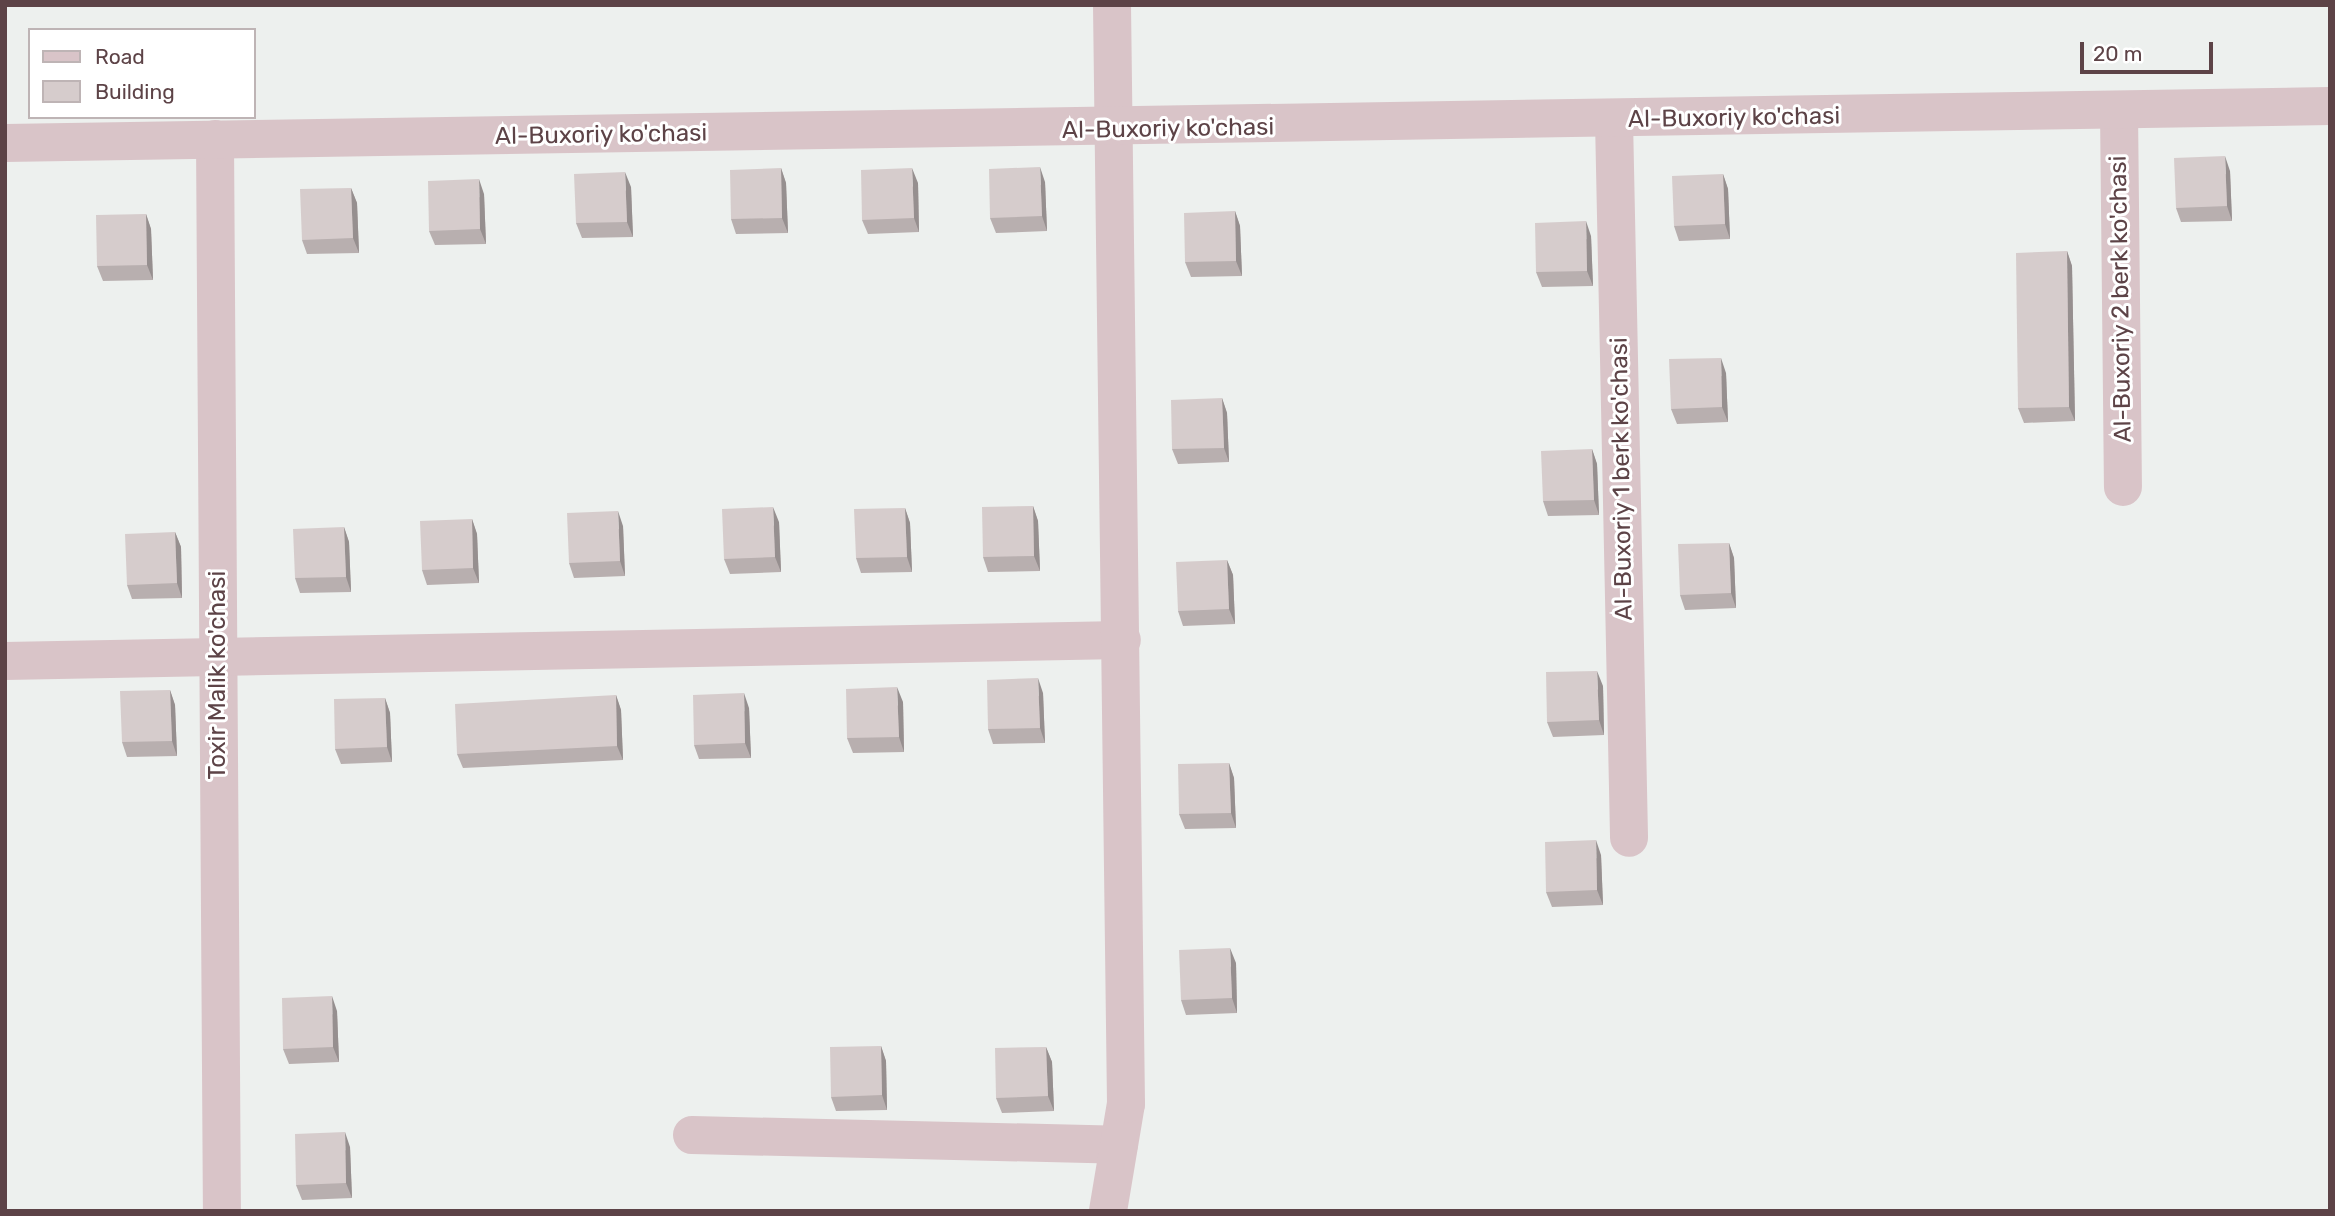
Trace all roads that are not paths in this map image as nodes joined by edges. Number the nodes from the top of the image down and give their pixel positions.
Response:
1 (1112, 5) edge
2 (2330, 106) edge
3 (2119, 110) junction
4 (1614, 120) junction
5 (1118, 130) junction
6 (215, 139) junction
7 (5, 143) edge
8 (2123, 487) dead end
9 (1122, 640) junction
10 (218, 659) junction
11 (5, 661) edge
12 (1629, 838) dead end
13 (692, 1135) dead end
14 (1119, 1145) junction
15 (222, 1211) edge
16 (1108, 1211) edge

1 - 5 street
2 - 3 street, Al-Buxoriy ko'chasi
3 - 4 street, Al-Buxoriy ko'chasi
3 - 8 street, Al-Buxoriy 2 berk ko'chasi
4 - 5 street, Al-Buxoriy ko'chasi
4 - 12 street, Al-Buxoriy 1 berk ko'chasi
5 - 6 street, Al-Buxoriy ko'chasi
5 - 9 street
6 - 7 street, Al-Buxoriy ko'chasi
6 - 10 street, Toxir Malik ko'chasi
9 - 10 street
9 - 14 street
10 - 11 street
10 - 15 street, Toxir Malik ko'chasi
13 - 14 street
14 - 16 street

